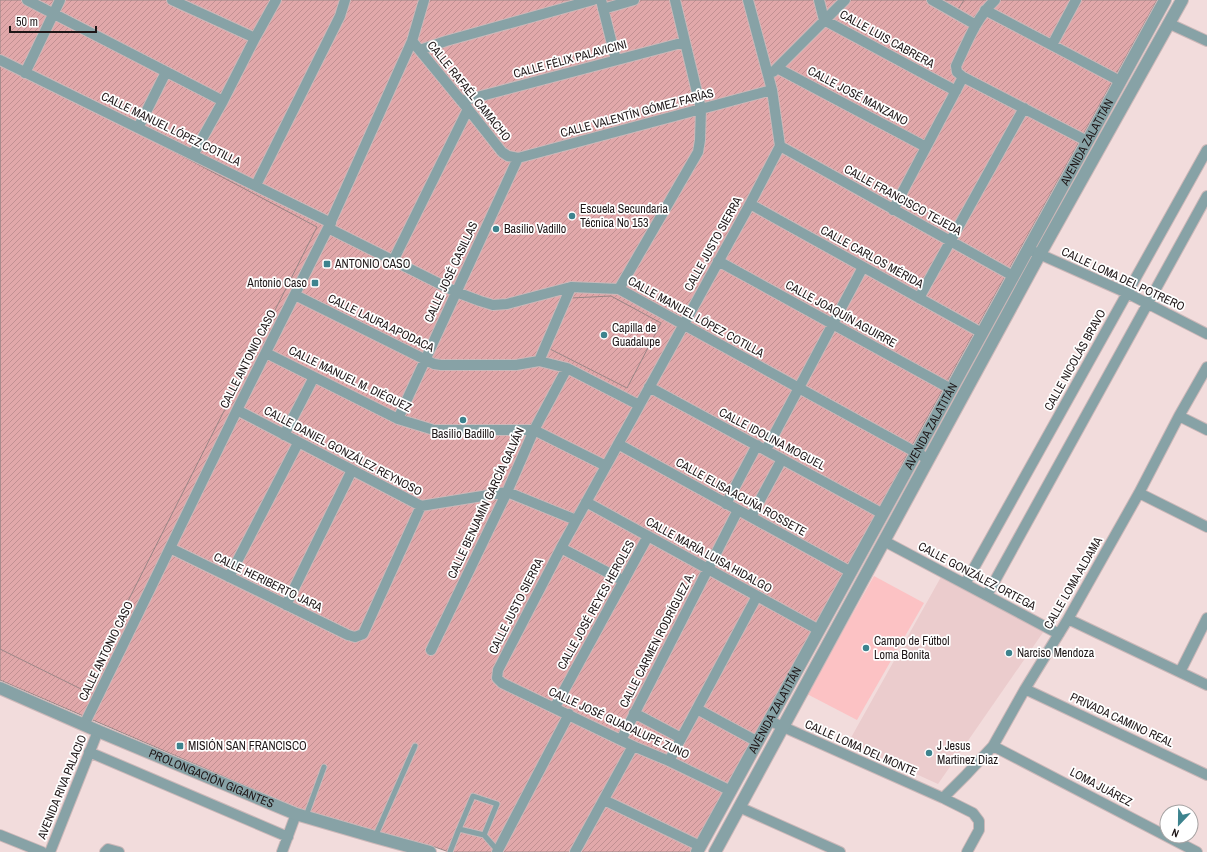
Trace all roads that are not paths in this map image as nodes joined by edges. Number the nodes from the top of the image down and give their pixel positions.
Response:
1 (27, 0) edge
2 (60, 0) edge
3 (172, 0) edge
4 (276, 0) edge
5 (345, 0) edge
6 (424, 0) edge
7 (593, 0) edge
8 (634, 0) edge
9 (674, 0) edge
10 (748, 0) edge
11 (819, 0) edge
12 (845, 0) edge
13 (932, 0) edge
14 (995, 0) edge
15 (1076, 0) edge
16 (1165, 0) edge
17 (1182, 0) edge
18 (602, 4) edge
19 (985, 10) junction
20 (53, 14) junction
21 (824, 20) junction
22 (1170, 24) junction
23 (976, 25) junction
24 (255, 38) junction
25 (412, 41) junction
26 (1207, 41) edge
27 (685, 42) junction
28 (1052, 45) junction
29 (420, 50) junction
30 (0, 60) edge
31 (616, 60) junction
32 (777, 68) junction
33 (166, 72) junction
34 (25, 73) junction
35 (960, 75) junction
36 (769, 77) junction
37 (1120, 81) junction
38 (772, 90) junction
39 (956, 91) junction
40 (224, 101) junction
41 (465, 105) junction
42 (1024, 108) junction
43 (701, 109) junction
44 (138, 128) junction
45 (1087, 141) junction
46 (780, 146) junction
47 (926, 147) junction
48 (1207, 150) edge
49 (193, 155) junction
50 (513, 157) junction
51 (256, 185) junction
52 (1207, 196) edge
53 (750, 204) junction
54 (893, 210) junction
55 (330, 225) junction
56 (950, 241) junction
57 (1028, 249) junction
58 (1040, 254) junction
59 (393, 261) junction
60 (718, 261) junction
61 (863, 267) junction
62 (1014, 276) junction
63 (571, 288) junction
64 (619, 289) junction
65 (456, 292) junction
66 (1127, 293) junction
67 (295, 296) junction
68 (919, 298) junction
69 (1147, 304) junction
70 (833, 324) junction
71 (683, 325) junction
72 (982, 333) junction
73 (1207, 334) edge
74 (266, 353) junction
75 (425, 359) junction
76 (539, 361) junction
77 (1207, 367) edge
78 (567, 368) junction
79 (314, 377) junction
80 (649, 387) junction
81 (799, 389) junction
82 (951, 389) junction
83 (639, 405) junction
84 (237, 410) junction
85 (1179, 416) junction
86 (398, 419) junction
87 (534, 430) junction
88 (1207, 430) edge
89 (284, 434) junction
90 (298, 443) junction
91 (618, 444) junction
92 (757, 445) junction
93 (766, 450) junction
94 (917, 453) junction
95 (782, 459) junction
96 (928, 459) junction
97 (606, 466) junction
98 (352, 470) junction
99 (507, 492) junction
100 (1139, 493) junction
101 (586, 502) junction
102 (726, 504) junction
103 (421, 506) junction
104 (738, 510) junction
105 (883, 514) junction
106 (751, 517) junction
107 (576, 520) junction
108 (1207, 527) edge
109 (648, 536) junction
110 (884, 541) junction
111 (170, 548) junction
112 (561, 548) junction
113 (708, 568) junction
114 (851, 572) junction
115 (229, 577) junction
116 (624, 581) junction
117 (965, 584) junction
118 (987, 595) junction
119 (757, 596) junction
120 (286, 605) junction
121 (1207, 618) edge
122 (1068, 619) junction
123 (819, 630) junction
124 (1059, 634) junction
125 (431, 650) dead end
126 (1180, 672) junction
127 (497, 678) joint
128 (1207, 685) edge
129 (0, 688) edge
130 (1025, 689) junction
131 (555, 708) junction
132 (697, 709) junction
133 (634, 713) junction
134 (569, 714) junction
135 (770, 721) junction
136 (84, 725) junction
137 (783, 727) junction
138 (98, 731) junction
139 (681, 738) junction
140 (621, 740) junction
141 (758, 742) junction
142 (415, 746) dead end
143 (633, 746) junction
144 (993, 746) junction
145 (89, 752) junction
146 (669, 761) junction
147 (324, 767) dead end
148 (1207, 775) edge
149 (731, 791) junction
150 (943, 798) junction
151 (604, 800) junction
152 (739, 807) junction
153 (301, 815) junction
154 (460, 829) junction
155 (484, 835) junction
156 (0, 836) edge
157 (288, 837) junction
158 (375, 837) junction
159 (698, 849) edge
160 (107, 851) edge
161 (42, 852) edge
162 (50, 852) edge
163 (119, 852) edge
164 (282, 852) edge
165 (430, 852) edge
166 (450, 852) edge
167 (498, 852) edge
168 (575, 852) edge
169 (715, 852) edge
170 (840, 852) edge
171 (966, 852) edge
172 (1197, 852) edge

1 - 20 street
2 - 20 street
3 - 24 street
4 - 24 street
5 - 51 street
6 - 25 street, CALLE ANTONIO CASO
7 - 29 street
8 - 18 street
9 - 27 street
10 - 36 street
11 - 21 street, CALLE LUIS CABRERA
12 - 21 street
13 - 23 street
14 - 19 street
15 - 28 street
16 - 37 street, AVENIDA ZALATITÁN
17 - 22 street, AVENIDA ZALATITÁN
18 - 31 street
19 - 23 street
19 - 28 street
20 - 33 street
20 - 34 street
21 - 32 street
21 - 39 street, CALLE LUIS CABRERA
22 - 26 street
22 - 58 street, AVENIDA ZALATITÁN
23 - 35 street
24 - 40 street
25 - 29 street, CALLE RAFAÉL CAMACHO
25 - 55 street, CALLE ANTONIO CASO
27 - 31 street, CALLE FÉLIX PALAVICINI
27 - 43 street
28 - 37 street
29 - 41 street, CALLE RAFAÉL CAMACHO
30 - 34 street, CALLE MANUEL LÓPEZ COTILLA
31 - 41 street, CALLE FÉLIX PALAVICINI
32 - 36 street
32 - 47 street, CALLE JOSÉ MANZANO
33 - 40 street
33 - 44 street
34 - 44 street, CALLE MANUEL LÓPEZ COTILLA
35 - 39 street
35 - 42 street
36 - 38 street
37 - 45 street, AVENIDA ZALATITÁN
38 - 43 street, CALLE VALENTÍN GÓMEZ FARÍAS
38 - 46 street
39 - 47 street
40 - 49 street
41 - 50 street, CALLE RAFAÉL CAMACHO
41 - 59 street
42 - 45 street
42 - 56 street
43 - 50 street, CALLE VALENTÍN GÓMEZ FARÍAS
43 - 64 street
44 - 49 street, CALLE MANUEL LÓPEZ COTILLA
45 - 57 street, AVENIDA ZALATITÁN
46 - 53 street, CALLE JUSTO SIERRA
46 - 54 street, CALLE FRANCISCO TEJEDA
47 - 54 street
48 - 66 street, CALLE NICOLÁS BRAVO
49 - 51 street, CALLE MANUEL LÓPEZ COTILLA
50 - 65 street, CALLE JOSÉ CASILLAS
51 - 55 street, CALLE MANUEL LÓPEZ COTILLA
52 - 69 street
53 - 60 street, CALLE JUSTO SIERRA
53 - 61 street, CALLE CARLOS MÉRIDA
54 - 56 street, CALLE FRANCISCO TEJEDA
55 - 59 street, CALLE MANUEL LÓPEZ COTILLA
55 - 67 street, CALLE ANTONIO CASO
56 - 62 street, CALLE FRANCISCO TEJEDA
56 - 68 street
57 - 58 street, CALLE LOMA DEL POTRERO
57 - 62 street, AVENIDA ZALATITÁN
58 - 66 street, CALLE LOMA DEL POTRERO
58 - 96 street, AVENIDA ZALATITÁN
59 - 65 street, CALLE MANUEL LÓPEZ COTILLA
60 - 70 street, CALLE JOAQUÍN AGUIRRE
60 - 71 street, CALLE JUSTO SIERRA
61 - 68 street, CALLE CARLOS MÉRIDA
61 - 70 street
62 - 72 street, AVENIDA ZALATITÁN
63 - 64 street, CALLE MANUEL LÓPEZ COTILLA
63 - 65 street, CALLE MANUEL LÓPEZ COTILLA
63 - 76 street
64 - 71 street, CALLE MANUEL LÓPEZ COTILLA
65 - 75 street, CALLE JOSÉ CASILLAS
66 - 69 street, CALLE LOMA DEL POTRERO
66 - 117 street, CALLE NICOLÁS BRAVO
67 - 74 street, CALLE ANTONIO CASO
67 - 75 street, CALLE LAURA APODACA
68 - 72 street, CALLE CARLOS MÉRIDA
69 - 73 street, CALLE LOMA DEL POTRERO
69 - 118 street
70 - 81 street
70 - 82 street, CALLE JOAQUÍN AGUIRRE
71 - 80 street, CALLE JUSTO SIERRA
71 - 81 street, CALLE MANUEL LÓPEZ COTILLA
72 - 82 street, AVENIDA ZALATITÁN
74 - 79 street, CALLE MANUEL M. DIÉGUEZ
74 - 84 street, CALLE ANTONIO CASO
75 - 76 street, CALLE LAURA APODACA
75 - 86 street, CALLE JOSÉ CASILLAS
76 - 78 street, CALLE LAURA APODACA
77 - 85 street, CALLE LOMA ALDAMA
78 - 83 street, CALLE LAURA APODACA
78 - 87 street, CALLE BENJAMÍN GARCÍA GALVÁN
79 - 86 street, CALLE MANUEL M. DIÉGUEZ
79 - 89 street
80 - 83 street, CALLE JUSTO SIERRA
80 - 92 street, CALLE IDOLINA MOGUEL
81 - 93 street
81 - 94 street, CALLE MANUEL LÓPEZ COTILLA
82 - 94 street, AVENIDA ZALATITÁN
83 - 91 street, CALLE JUSTO SIERRA
84 - 89 street, CALLE DANIEL GONZÁLEZ REYNOSO
84 - 111 street, CALLE ANTONIO CASO
85 - 88 street
85 - 100 street, CALLE LOMA ALDAMA
86 - 87 street, CALLE MANUEL M. DIÉGUEZ
87 - 97 street, CALLE MANUEL M. DIÉGUEZ
87 - 99 street, CALLE BENJAMÍN GARCÍA GALVÁN
89 - 90 street, CALLE DANIEL GONZÁLEZ REYNOSO
90 - 98 street, CALLE DANIEL GONZÁLEZ REYNOSO
90 - 115 street
91 - 97 street, CALLE JUSTO SIERRA
91 - 102 street, CALLE ELISA ACUÑA ROSSETE
92 - 93 street, CALLE IDOLINA MOGUEL
92 - 102 street
93 - 95 street, CALLE IDOLINA MOGUEL
94 - 96 street, CALLE MANUEL LÓPEZ COTILLA
94 - 105 street, AVENIDA ZALATITÁN
95 - 105 street, CALLE IDOLINA MOGUEL
95 - 106 street
96 - 110 street, AVENIDA ZALATITÁN
97 - 101 street, CALLE JUSTO SIERRA
98 - 103 street, CALLE DANIEL GONZÁLEZ REYNOSO
98 - 120 street
99 - 103 street, CALLE DANIEL GONZÁLEZ REYNOSO
99 - 107 street
99 - 125 street, CALLE BENJAMÍN GARCÍA GALVÁN
100 - 108 street
100 - 122 street, CALLE LOMA ALDAMA
101 - 107 street, CALLE JUSTO SIERRA
101 - 109 street, CALLE MARÍA LUISA HIDALGO
102 - 104 street, CALLE ELISA ACUÑA ROSSETE
103 - 120 street, CALLE HERIBERTO JARA
104 - 106 street, CALLE ELISA ACUÑA ROSSETE
104 - 113 street, CALLE CARMEN RODRÍGUEZ A.
105 - 114 street, AVENIDA ZALATITÁN
106 - 114 street, CALLE ELISA ACUÑA ROSSETE
107 - 112 street, CALLE JUSTO SIERRA
109 - 113 street, CALLE MARÍA LUISA HIDALGO
109 - 116 street, CALLE JOSÉ REYES HEROLES
110 - 117 street, CALLE GONZÁLEZ ORTEGA
110 - 137 street, AVENIDA ZALATITÁN
111 - 115 street, CALLE HERIBERTO JARA
111 - 136 street, CALLE ANTONIO CASO
112 - 116 street
112 - 127 street, CALLE JUSTO SIERRA
113 - 119 street, CALLE MARÍA LUISA HIDALGO
113 - 133 street, CALLE CARMEN RODRÍGUEZ A.
114 - 123 street, AVENIDA ZALATITÁN
115 - 120 street, CALLE HERIBERTO JARA
116 - 131 street, CALLE JOSÉ REYES HEROLES
117 - 118 street, CALLE GONZÁLEZ ORTEGA
118 - 124 street, CALLE GONZÁLEZ ORTEGA
119 - 123 street, CALLE MARÍA LUISA HIDALGO
119 - 132 street
121 - 126 street
122 - 124 street, CALLE LOMA ALDAMA
122 - 126 street
123 - 135 street, AVENIDA ZALATITÁN
124 - 130 street, CALLE LOMA ALDAMA
126 - 128 street
127 - 131 street, CALLE JOSÉ GUADALUPE ZUNO
129 - 136 street, PROLONGACIÓN GIGANTES
130 - 144 street, CALLE LOMA ALDAMA
130 - 148 street, PRIVADA CAMINO REAL
131 - 134 street, CALLE JOSÉ GUADALUPE ZUNO
132 - 139 street
132 - 141 street
133 - 139 street
133 - 140 street, CALLE CARMEN RODRÍGUEZ A.
134 - 140 street, CALLE JOSÉ GUADALUPE ZUNO
134 - 167 street
135 - 137 street, CALLE LOMA DEL MONTE
135 - 141 street, AVENIDA ZALATITÁN
136 - 138 street, PROLONGACIÓN GIGANTES
137 - 150 street, CALLE LOMA DEL MONTE
137 - 152 street, AVENIDA ZALATITÁN
138 - 145 street, AVENIDA RIVA PALACIO
138 - 153 street, PROLONGACIÓN GIGANTES
139 - 146 street
140 - 143 street, CALLE JOSÉ GUADALUPE ZUNO
141 - 149 street, AVENIDA ZALATITÁN
142 - 158 lane
143 - 146 street, CALLE JOSÉ GUADALUPE ZUNO
143 - 151 street
144 - 150 street, CALLE LOMA ALDAMA
144 - 172 street, LOMA JUÁREZ
145 - 157 street
145 - 162 street, AVENIDA RIVA PALACIO
146 - 149 street, CALLE JOSÉ GUADALUPE ZUNO
147 - 153 lane
149 - 159 street, AVENIDA ZALATITÁN
150 - 171 street, CALLE LOMA DEL MONTE
151 - 159 street
151 - 168 street
152 - 169 street, AVENIDA ZALATITÁN
152 - 170 street
153 - 157 street
153 - 158 street, PROLONGACIÓN GIGANTES
154 - 155 lane
154 - 155 lane
154 - 166 lane
155 - 167 lane
156 - 161 street
157 - 164 street
158 - 165 street, PROLONGACIÓN GIGANTES
160 - 163 street

